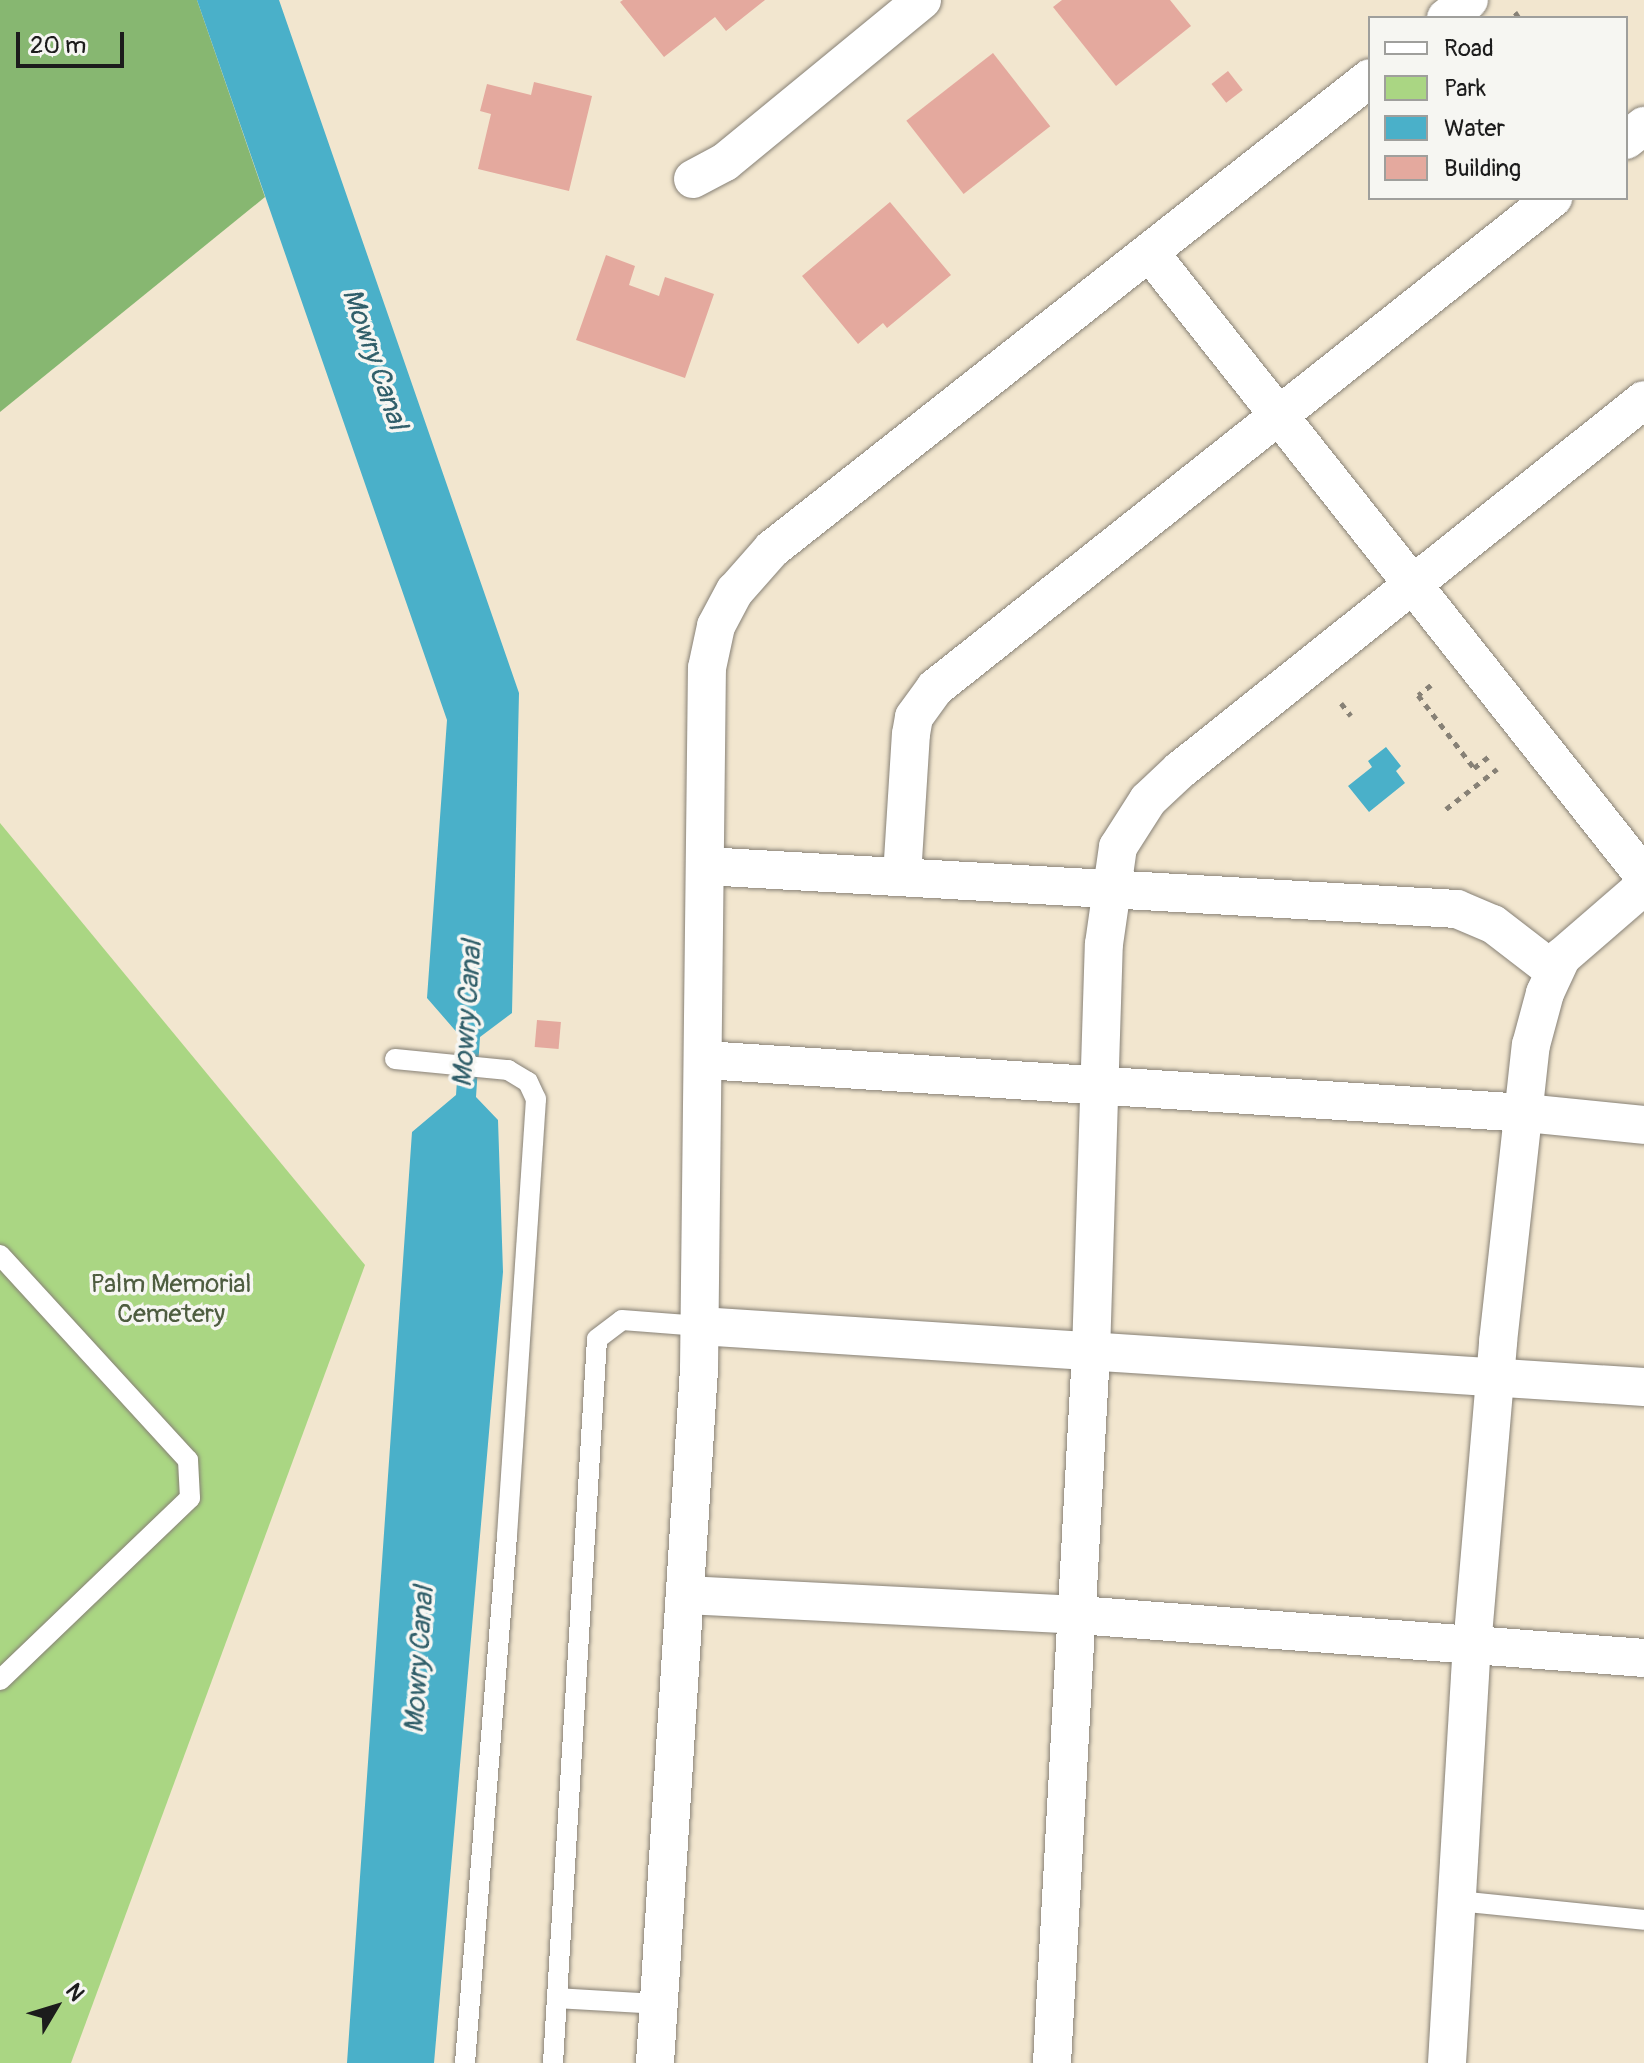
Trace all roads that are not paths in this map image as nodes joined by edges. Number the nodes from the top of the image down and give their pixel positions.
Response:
1 (922, 0) edge
2 (1469, 0) edge
3 (1449, 16) edge
4 (1368, 80) edge
5 (1644, 126) edge
6 (1628, 138) edge
7 (693, 179) dead end
8 (1550, 200) edge
9 (1150, 253) junction
10 (1644, 400) edge
11 (1280, 415) junction
12 (1413, 583) junction
13 (705, 866) junction
14 (902, 876) junction
15 (1644, 876) edge
16 (1644, 886) edge
17 (1110, 889) junction
18 (1554, 971) junction
19 (395, 1059) dead end
20 (704, 1060) junction
21 (1100, 1086) junction
22 (1526, 1113) junction
23 (1644, 1125) edge
24 (0, 1255) edge
25 (700, 1326) junction
26 (1091, 1353) junction
27 (1495, 1378) junction
28 (1644, 1387) edge
29 (685, 1595) junction
30 (1078, 1615) junction
31 (1472, 1647) junction
32 (1644, 1658) edge
33 (0, 1680) edge
34 (1458, 1901) junction
35 (1644, 1920) edge
36 (557, 1998) junction
37 (659, 2004) junction
38 (465, 2063) edge
39 (553, 2063) edge
40 (655, 2063) edge
41 (1052, 2063) edge
42 (1447, 2063) edge

1 - 7 street
2 - 3 street
4 - 9 street
5 - 6 street
8 - 11 street
9 - 11 street
9 - 13 street
10 - 12 street
11 - 12 street
11 - 14 street
12 - 15 street
12 - 17 street
13 - 14 street
13 - 20 street
14 - 17 street
16 - 18 street
17 - 18 street
17 - 21 street
18 - 22 street
19 - 38 lane
20 - 21 street
20 - 25 street
21 - 22 street
21 - 26 street
22 - 23 street
22 - 27 street
24 - 33 lane
25 - 26 street
25 - 29 street
25 - 36 lane
26 - 27 street
26 - 30 street
27 - 28 street
27 - 31 street
29 - 30 street
29 - 37 street
30 - 31 street
30 - 41 street
31 - 32 street
31 - 34 street
34 - 35 lane
34 - 42 street
36 - 37 lane
36 - 39 lane
37 - 40 street

